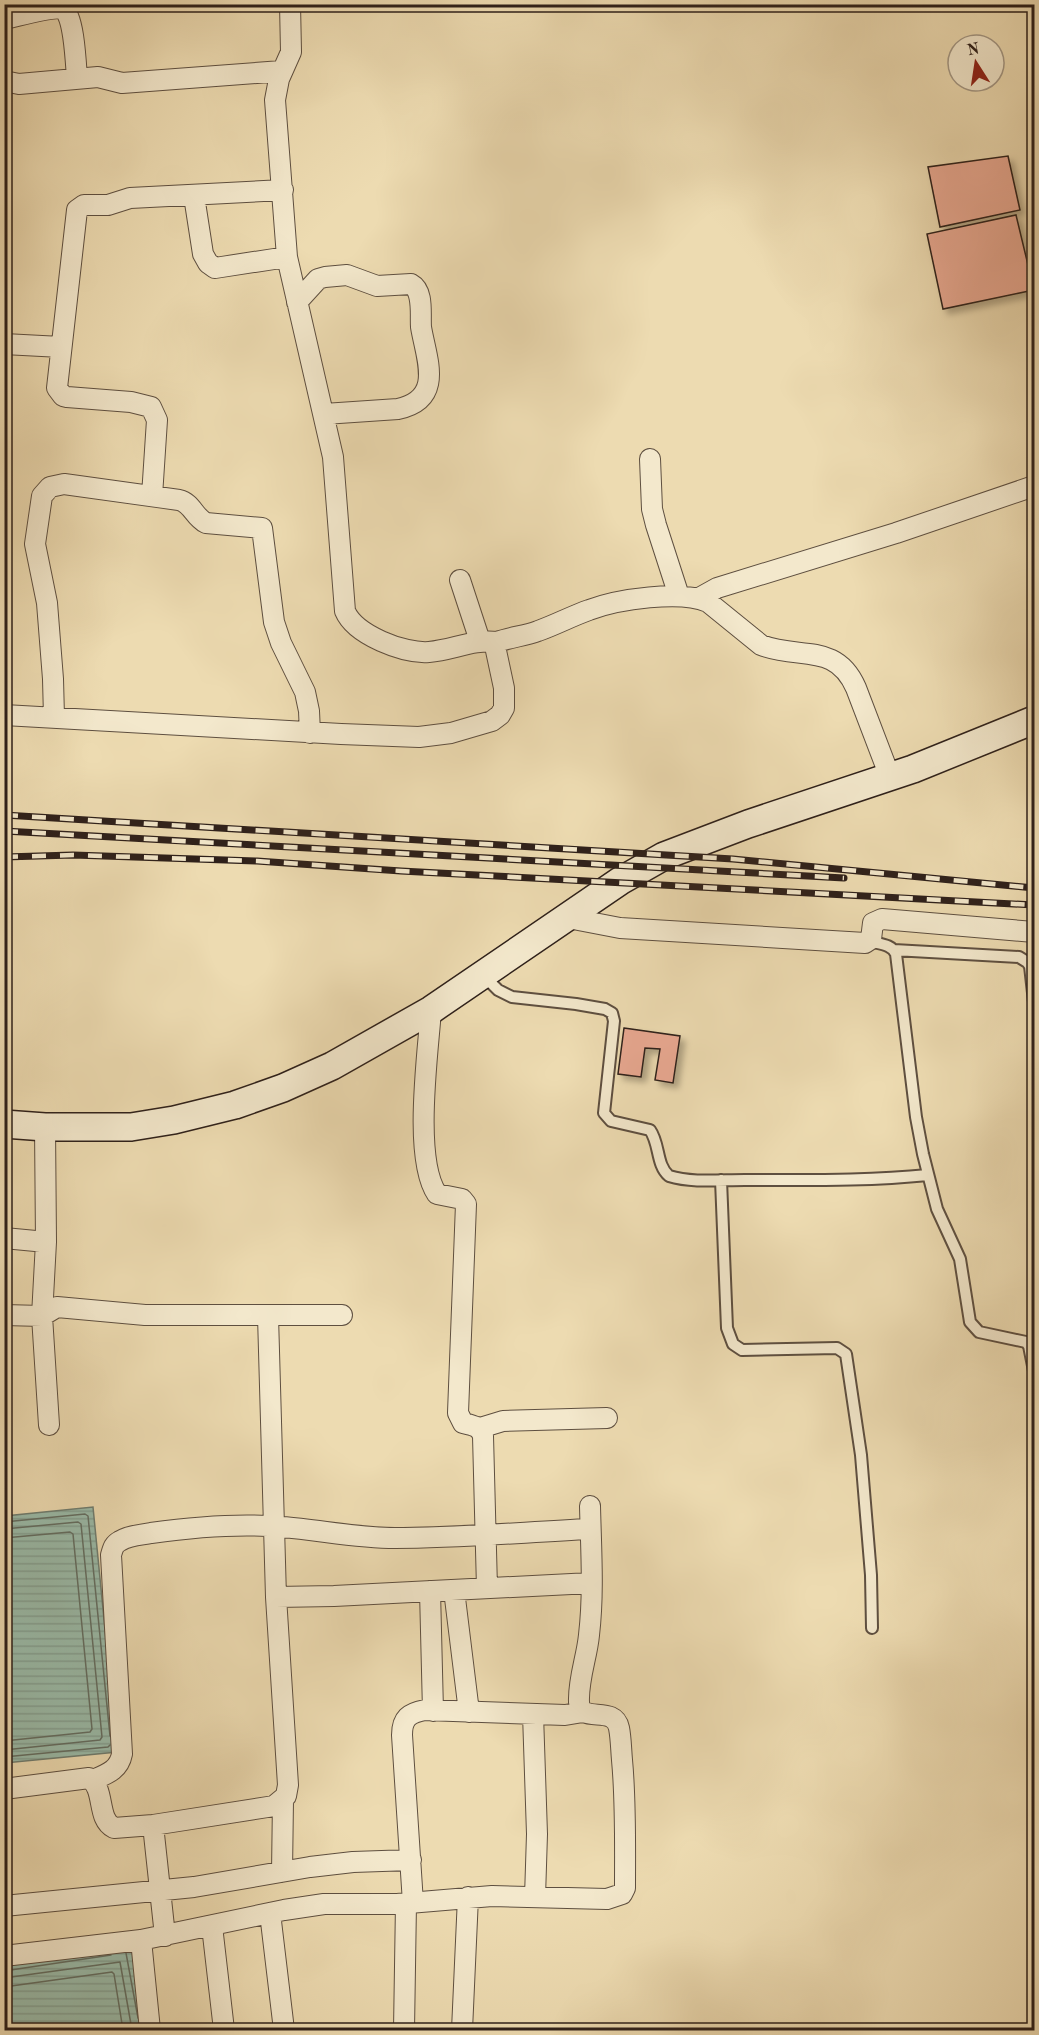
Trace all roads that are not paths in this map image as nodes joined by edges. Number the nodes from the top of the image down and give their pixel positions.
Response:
1 (290, 4) edge
2 (4, 19) edge
3 (282, 72) junction
4 (77, 78) junction
5 (4, 81) edge
6 (283, 190) junction
7 (194, 196) junction
8 (287, 257) junction
9 (297, 302) junction
10 (4, 344) edge
11 (61, 347) junction
12 (324, 414) junction
13 (650, 459) dead end
14 (1035, 486) edge
15 (152, 496) junction
16 (460, 580) dead end
17 (689, 597) junction
18 (488, 642) junction
19 (4, 715) edge
20 (54, 717) junction
21 (1035, 720) edge
22 (310, 733) junction
23 (890, 777) junction
24 (568, 918) junction
25 (1035, 932) edge
26 (869, 941) junction
27 (894, 950) junction
28 (483, 975) junction
29 (1035, 1002) edge
30 (431, 1010) junction
31 (4, 1124) edge
32 (45, 1127) junction
33 (928, 1175) junction
34 (722, 1180) junction
35 (4, 1238) edge
36 (46, 1242) junction
37 (4, 1315) edge
38 (342, 1315) dead end
39 (42, 1316) junction
40 (268, 1316) junction
41 (1035, 1371) edge
42 (606, 1418) dead end
43 (49, 1425) dead end
44 (480, 1428) junction
45 (590, 1506) dead end
46 (275, 1526) junction
47 (590, 1530) junction
48 (485, 1534) junction
49 (591, 1583) junction
50 (487, 1588) junction
51 (454, 1590) junction
52 (430, 1591) junction
53 (276, 1596) junction
54 (872, 1628) dead end
55 (433, 1711) junction
56 (469, 1712) junction
57 (583, 1713) junction
58 (533, 1714) junction
59 (93, 1780) junction
60 (4, 1789) edge
61 (283, 1800) junction
62 (153, 1825) junction
63 (411, 1860) junction
64 (282, 1872) junction
65 (160, 1891) junction
66 (468, 1897) junction
67 (535, 1897) junction
68 (410, 1903) junction
69 (4, 1906) edge
70 (270, 1913) junction
71 (212, 1926) junction
72 (165, 1936) junction
73 (141, 1940) junction
74 (4, 1956) edge
75 (150, 2031) edge
76 (224, 2031) edge
77 (284, 2031) edge
78 (404, 2031) edge
79 (462, 2031) edge

1 - 3 street
2 - 4 street
3 - 4 street
3 - 6 street
4 - 5 street
6 - 7 street
6 - 8 street
7 - 8 street
7 - 11 street
8 - 9 street
9 - 12 street
9 - 12 street
10 - 11 street
11 - 15 street
12 - 18 street
13 - 17 street
14 - 17 street
15 - 20 street
15 - 22 street
16 - 18 street
17 - 18 street
17 - 23 street
18 - 22 street
19 - 20 street
20 - 22 street
21 - 23 main road
23 - 24 main road
24 - 26 street
24 - 28 main road
25 - 26 street
26 - 27 lane
27 - 29 lane
27 - 33 lane
28 - 30 main road
28 - 34 lane
30 - 32 main road
30 - 44 street
31 - 32 main road
32 - 36 street
33 - 34 lane
33 - 41 lane
34 - 54 lane
35 - 36 street
36 - 39 street
37 - 39 street
38 - 40 street
39 - 40 street
39 - 43 street
40 - 46 street
42 - 44 street
44 - 48 street
45 - 47 street
46 - 48 street
46 - 53 street
46 - 59 street
47 - 48 street
47 - 49 street
48 - 50 street
49 - 50 street
49 - 57 street
50 - 51 street
51 - 52 street
51 - 56 street
52 - 53 street
52 - 55 street
53 - 61 street
55 - 56 street
55 - 63 street
56 - 58 street
57 - 58 street
57 - 67 street
58 - 67 street
59 - 60 street
59 - 62 street
61 - 62 street
61 - 64 street
62 - 65 street
63 - 64 street
63 - 68 street
64 - 65 street
65 - 69 street
65 - 72 street
66 - 67 street
66 - 68 street
66 - 79 street
68 - 70 street
68 - 78 street
70 - 71 street
70 - 77 street
71 - 72 street
71 - 76 street
72 - 73 street
73 - 74 street
73 - 75 street

